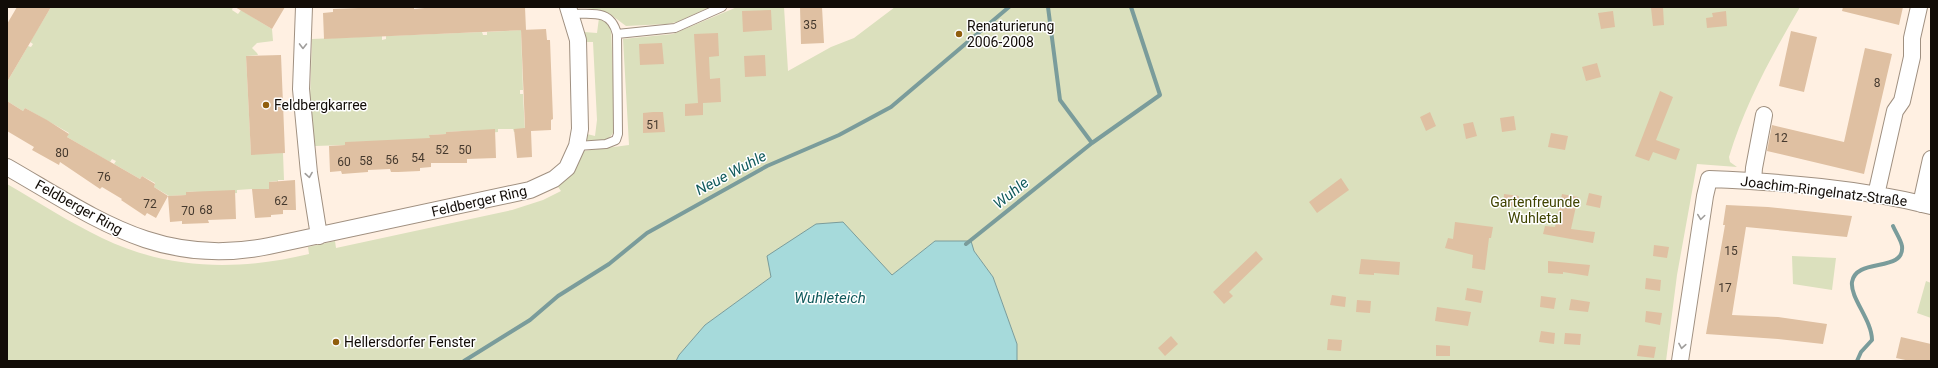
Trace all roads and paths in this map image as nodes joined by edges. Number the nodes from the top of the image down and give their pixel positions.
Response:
1 (304, 7) edge
2 (722, 7) edge
3 (1919, 7) edge
4 (570, 10) edge
5 (617, 34) junction
6 (1764, 115) dead end
7 (577, 146) junction
8 (1931, 159) edge
9 (7, 167) edge
10 (1753, 181) junction
11 (1876, 195) junction
12 (1926, 205) edge
13 (319, 236) junction
14 (1680, 361) edge

1 -> 13 street
2 - 5 lane
3 - 11 street
4 - 5 lane
4 - 7 street, Feldberger Ring
5 - 7 lane
6 - 10 street
7 - 13 street, Feldberger Ring
8 - 12 street
9 - 13 street, Feldberger Ring
10 - 11 street, Joachim-Ringelnatz-Straße
10 -> 14 street, Joachim-Ringelnatz-Straße
11 - 12 street, Joachim-Ringelnatz-Straße

